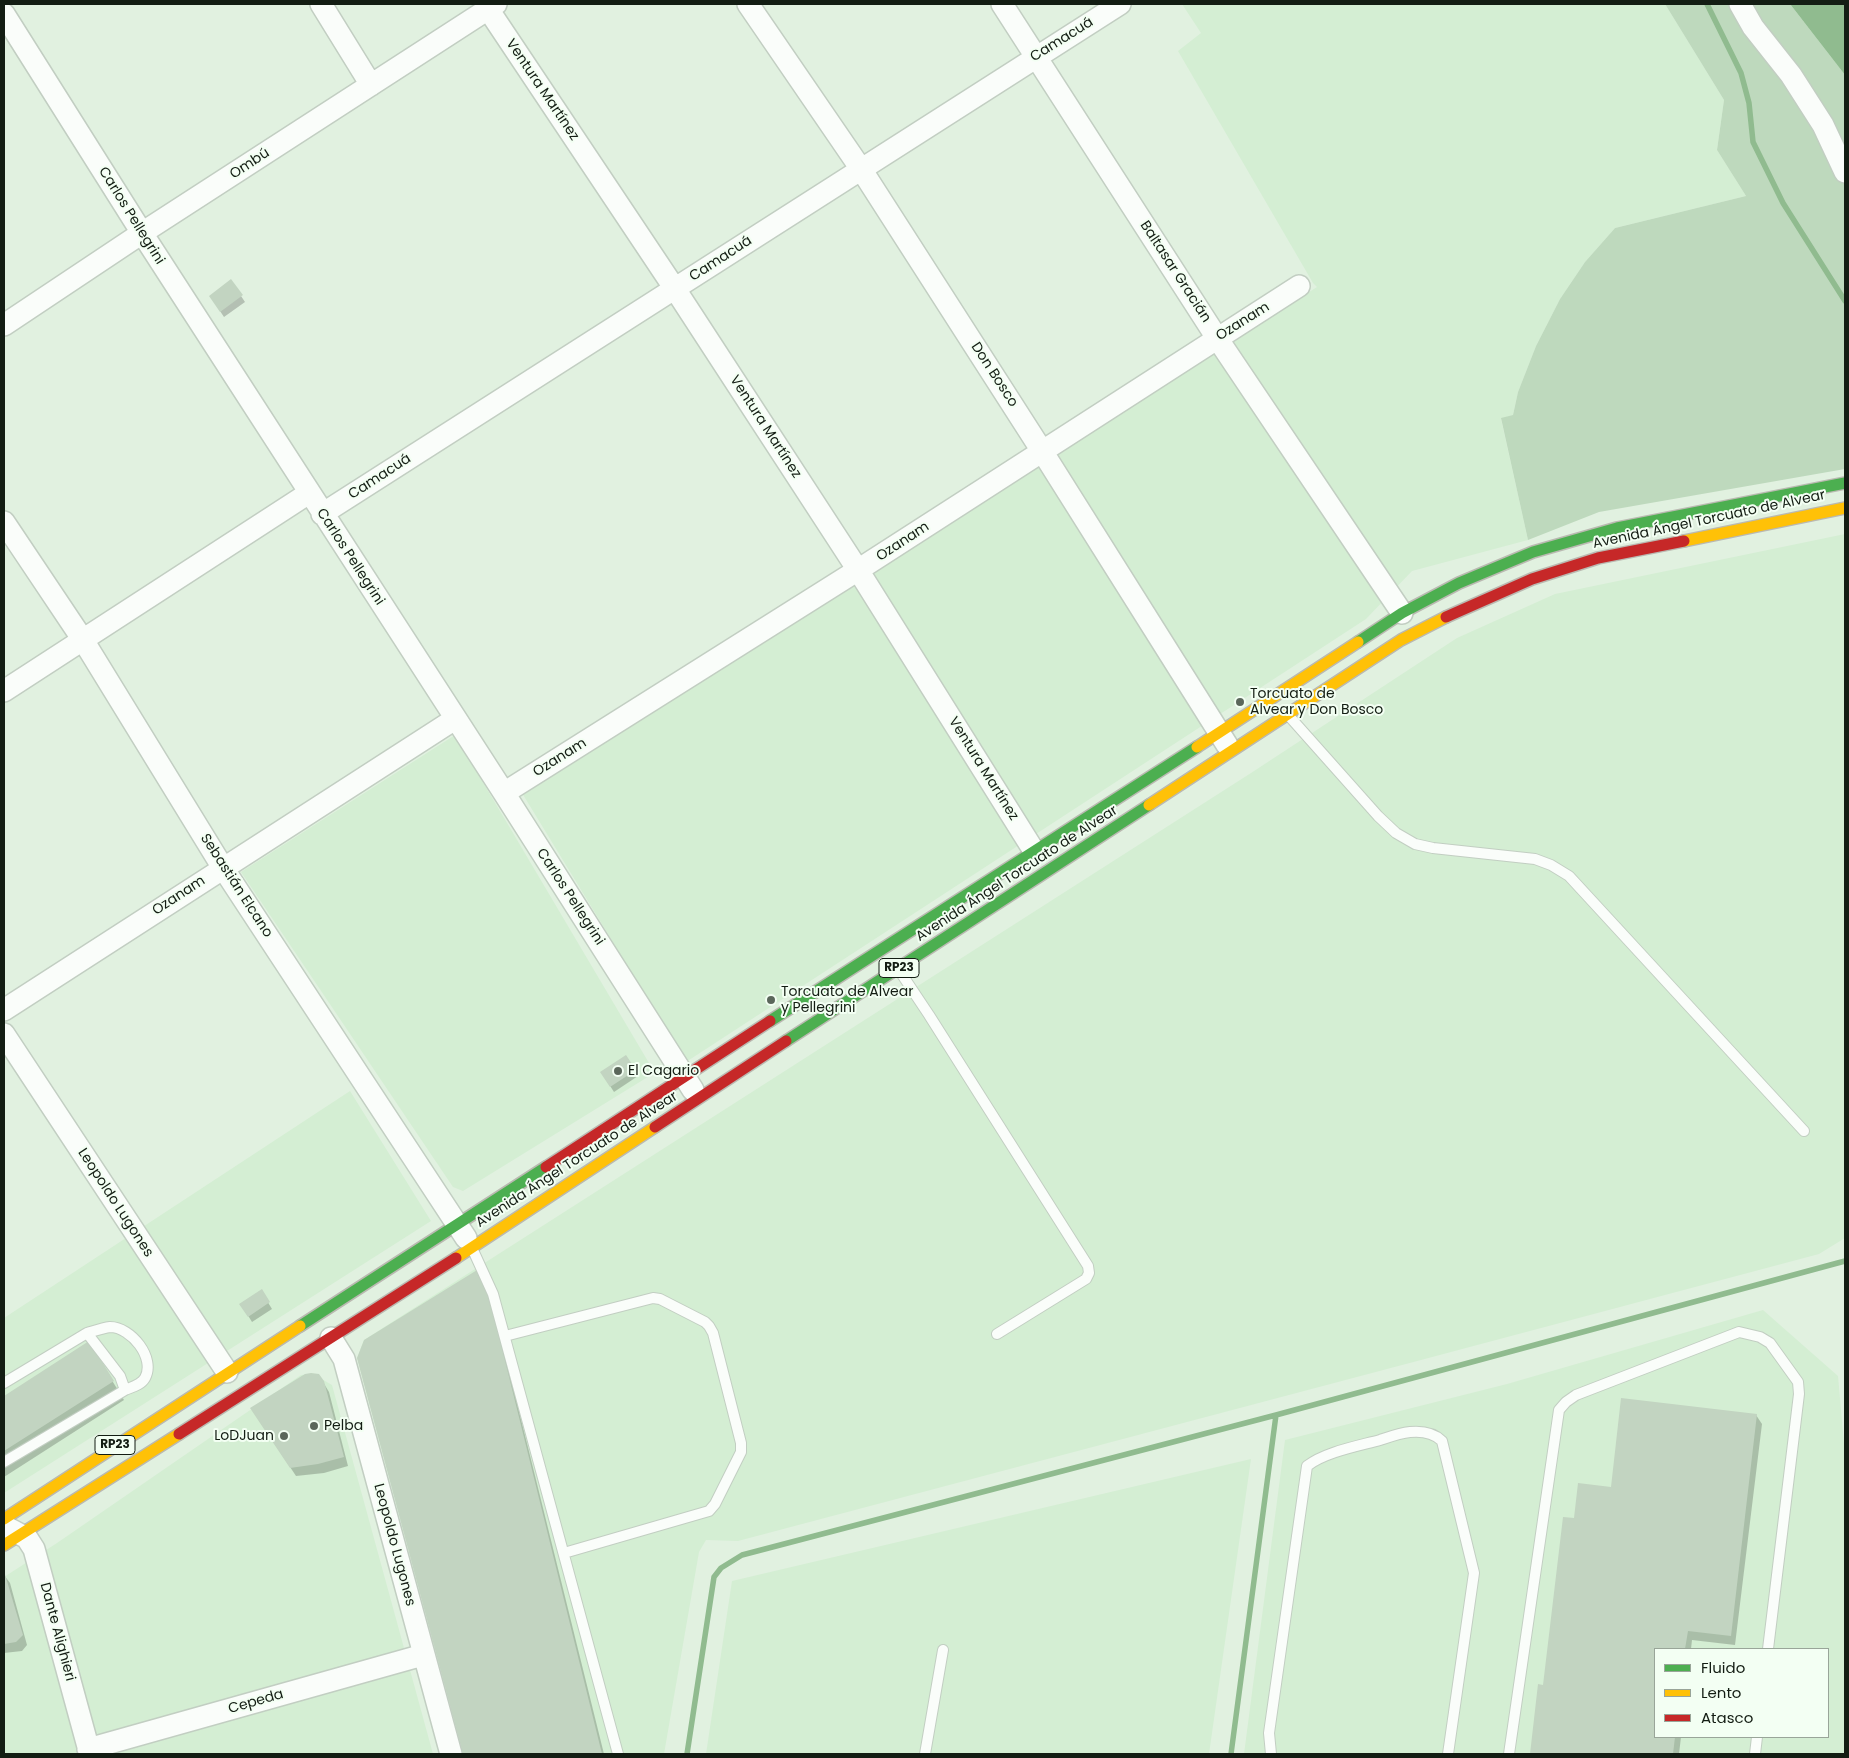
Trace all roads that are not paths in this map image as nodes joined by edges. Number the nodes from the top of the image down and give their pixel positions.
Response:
1 (321, 4) edge
2 (748, 4) edge
3 (1002, 4) edge
4 (1120, 4) edge
5 (1740, 4) edge
6 (492, 6) edge
7 (4, 14) edge
8 (1037, 56) junction
9 (371, 85) junction
10 (861, 169) junction
11 (1845, 172) edge
12 (142, 233) junction
13 (1299, 286) dead end
14 (675, 289) junction
15 (4, 325) edge
16 (1217, 338) junction
17 (1042, 451) junction
18 (1845, 483) edge
19 (309, 493) junction
20 (1845, 508) edge
21 (322, 514) junction
22 (4, 522) edge
23 (858, 570) junction
24 (1402, 613) junction
25 (83, 640) junction
26 (4, 691) edge
27 (1288, 715) junction
28 (456, 719) junction
29 (1220, 733) junction
30 (1232, 752) junction
31 (504, 793) junction
32 (1034, 851) junction
33 (223, 868) junction
34 (898, 969) junction
35 (4, 1010) edge
36 (4, 1034) edge
37 (684, 1076) junction
38 (698, 1099) junction
39 (1804, 1131) dead end
40 (458, 1225) junction
41 (472, 1248) junction
42 (87, 1333) junction
43 (997, 1334) dead end
44 (505, 1336) junction
45 (331, 1338) junction
46 (227, 1372) junction
47 (4, 1383) edge
48 (125, 1390) junction
49 (4, 1462) edge
50 (4, 1519) edge
51 (10, 1535) edge
52 (564, 1553) junction
53 (1768, 1648) edge
54 (943, 1650) dead end
55 (423, 1655) junction
56 (1757, 1738) edge
57 (89, 1751) edge
58 (451, 1754) edge
59 (618, 1754) edge
60 (925, 1754) edge
61 (1271, 1754) edge
62 (1448, 1754) edge
63 (1509, 1754) edge
64 (1755, 1754) edge

1 - 9 street
2 - 10 street, Don Bosco
3 - 8 street, Baltasar Gracián
4 - 8 street, Camacuá
5 - 11 street
6 - 9 street, Ombú
6 - 14 street, Ventura Martínez
7 - 12 street, Carlos Pellegrini
8 - 10 street, Camacuá
8 - 16 street, Baltasar Gracián
9 - 12 street, Ombú
10 - 14 street, Camacuá
10 - 17 street, Don Bosco
12 - 15 street, Ombú
12 - 19 street, Carlos Pellegrini
13 - 16 street, Ozanam
14 - 21 street, Camacuá
14 - 23 street, Ventura Martínez
16 - 17 street, Ozanam
16 - 24 street, Baltasar Gracián
17 - 23 street, Ozanam
17 - 29 street, Don Bosco
18 - 24 main road, Avenida Ángel Torcuato de Alvear / RP23
19 - 21 street, Carlos Pellegrini
19 - 25 street
20 - 27 main road, Avenida Ángel Torcuato de Alvear / RP23
21 - 28 street, Carlos Pellegrini
22 - 25 street, Sebastián Elcano
23 - 31 street, Ozanam
23 - 32 street, Ventura Martínez
24 - 29 main road, Avenida Ángel Torcuato de Alvear / RP23
25 - 26 street
25 - 33 street, Sebastián Elcano
27 - 30 main road, Avenida Ángel Torcuato de Alvear / RP23
27 - 39 lane
28 - 31 street, Carlos Pellegrini
28 - 33 street, Ozanam
29 - 30 street, Don Bosco
29 - 32 main road, Avenida Ángel Torcuato de Alvear / RP23
30 - 34 main road, Avenida Ángel Torcuato de Alvear / RP23
31 - 37 street, Carlos Pellegrini
32 - 37 main road, Avenida Ángel Torcuato de Alvear / RP23
33 - 35 street, Ozanam
33 - 40 street, Sebastián Elcano
34 - 38 main road, Avenida Ángel Torcuato de Alvear / RP23
34 - 43 lane
36 - 46 street, Leopoldo Lugones
37 - 38 street, Carlos Pellegrini
37 - 40 main road, Avenida Ángel Torcuato de Alvear / RP23
38 - 41 main road, Avenida Ángel Torcuato de Alvear / RP23
40 - 41 street, Sebastián Elcano
40 - 46 main road, Avenida Ángel Torcuato de Alvear / RP23
41 - 44 lane
41 - 45 main road, Avenida Ángel Torcuato de Alvear / RP23
42 - 47 lane
42 - 48 lane
42 - 48 lane
44 - 52 lane
44 - 52 lane
45 - 51 main road, Avenida Ángel Torcuato de Alvear / RP23
45 - 55 street, Leopoldo Lugones
46 - 50 main road, Avenida Ángel Torcuato de Alvear / RP23
48 - 49 lane
51 - 57 street, Dante Alighieri
52 - 59 lane
53 - 63 lane
54 - 60 lane
55 - 57 street, Cepeda
55 - 58 street, Leopoldo Lugones
56 - 64 lane
61 - 62 lane

